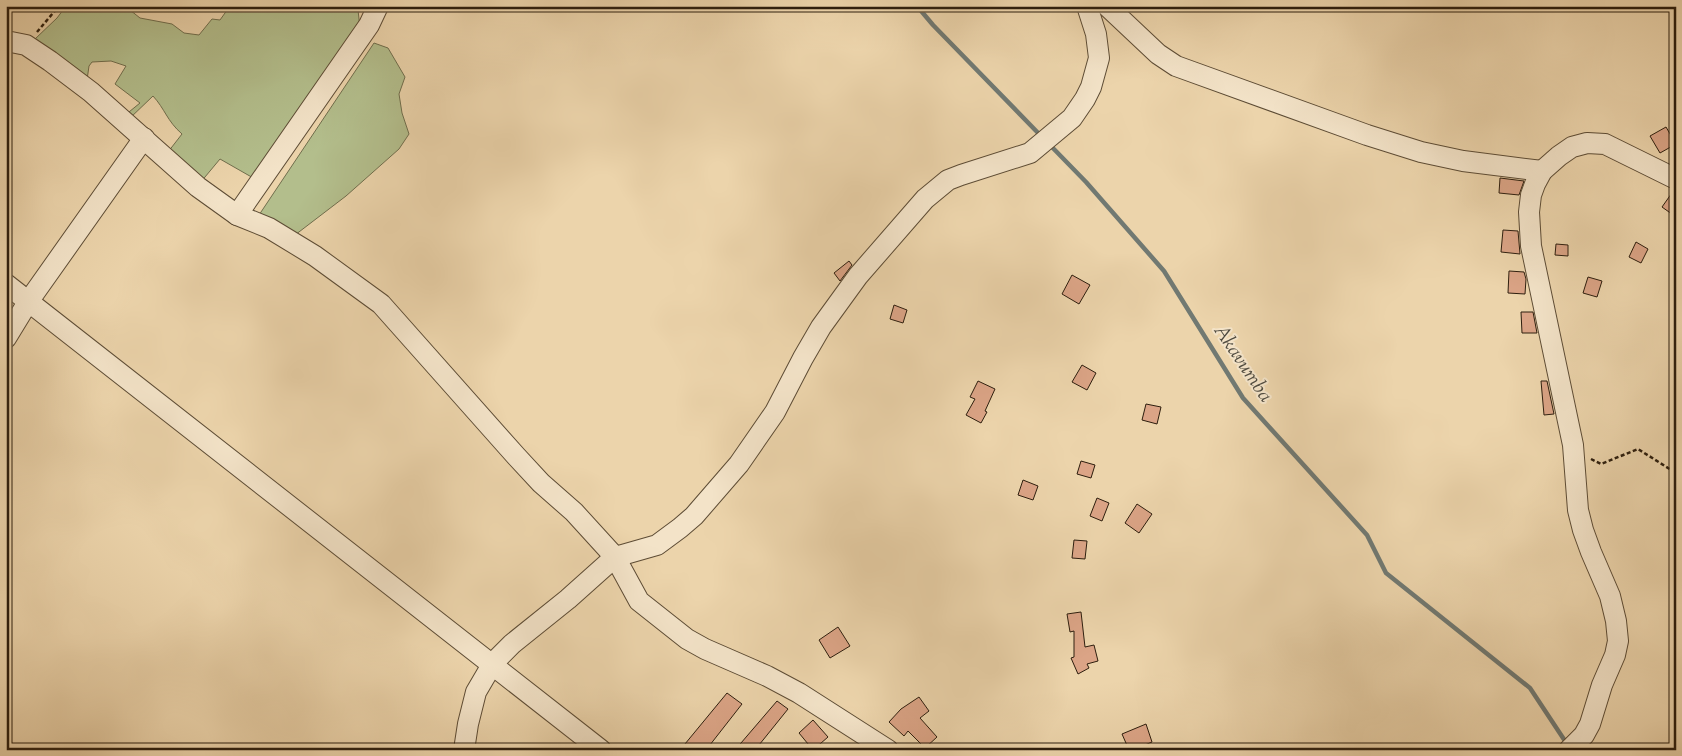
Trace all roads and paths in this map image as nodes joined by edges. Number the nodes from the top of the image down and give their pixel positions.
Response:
1 (59, 6) edge
2 (378, 6) edge
3 (1087, 6) edge
4 (1107, 6) edge
5 (6, 41) edge
6 (26, 45) junction
7 (144, 138) junction
8 (1542, 171) junction
9 (1676, 179) edge
10 (238, 215) junction
11 (6, 284) edge
12 (28, 302) junction
13 (6, 338) edge
14 (1588, 457) dead end
15 (1676, 473) edge
16 (615, 557) junction
17 (493, 663) junction
18 (464, 750) edge
19 (601, 750) edge
20 (888, 750) edge
21 (1569, 750) edge

1 - 6 path
2 - 10 street
3 - 16 street
4 - 8 street
5 - 6 street
6 - 7 street
7 - 10 street
7 - 12 street
8 - 9 street
8 - 21 street
10 - 16 street
11 - 12 street
12 - 13 street
12 - 17 street
14 - 15 path
16 - 17 street
16 - 20 street
17 - 18 street
17 - 19 street

